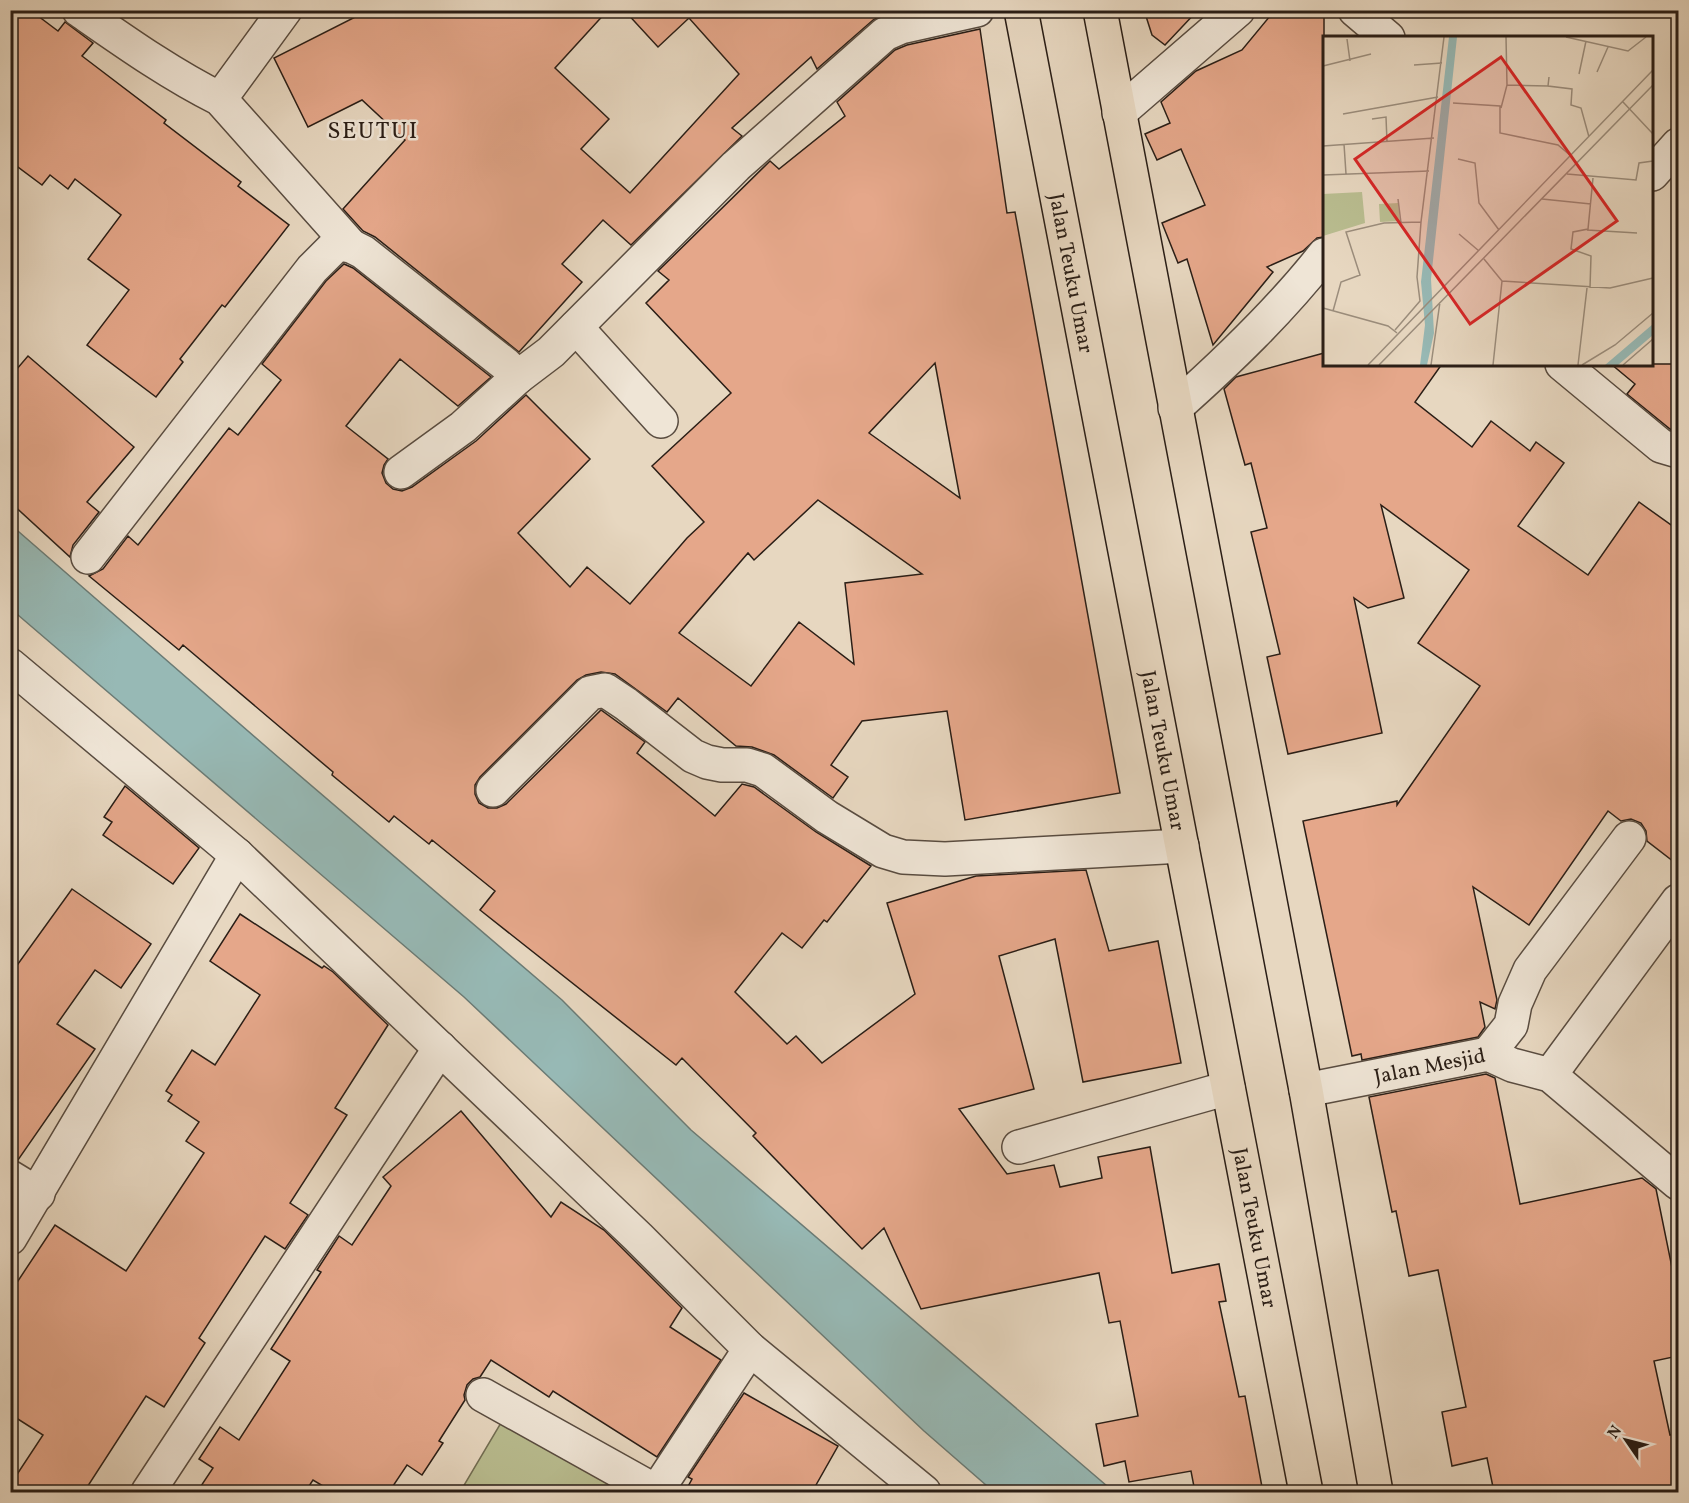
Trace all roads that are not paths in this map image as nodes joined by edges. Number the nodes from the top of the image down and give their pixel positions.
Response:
1 (79, 10) edge
2 (285, 10) edge
3 (977, 10) edge
4 (1021, 10) edge
5 (1100, 10) edge
6 (1238, 10) edge
7 (1355, 10) edge
8 (1386, 36) edge
9 (220, 99) junction
10 (1119, 113) junction
11 (1678, 145) edge
12 (1653, 173) edge
13 (351, 246) junction
14 (1323, 256) edge
15 (576, 327) junction
16 (1564, 366) edge
17 (518, 377) junction
18 (1175, 408) junction
19 (661, 421) dead end
20 (1678, 451) edge
21 (401, 472) dead end
22 (88, 557) dead end
23 (10, 665) edge
24 (493, 790) dead end
25 (1629, 838) dead end
26 (1182, 846) junction
27 (237, 855) junction
28 (1678, 901) edge
29 (440, 1048) junction
30 (1488, 1054) junction
31 (1550, 1075) junction
32 (1228, 1088) junction
33 (1306, 1090) junction
34 (1020, 1147) dead end
35 (10, 1176) edge
36 (1678, 1184) edge
37 (38, 1194) junction
38 (10, 1238) edge
39 (750, 1349) junction
40 (483, 1395) dead end
41 (148, 1492) edge
42 (656, 1492) edge
43 (924, 1492) edge
44 (1306, 1492) edge
45 (1376, 1492) edge

1 - 9 street
2 - 9 street
3 - 15 street
4 - 26 highway, Jalan Teuku Umar
5 - 10 highway
6 - 10 street
7 - 8 street
9 - 13 street
10 - 18 highway
11 - 12 street
13 - 17 street
13 - 22 street
14 - 18 street
15 - 17 street
15 - 19 street
16 - 20 street
17 - 21 street
18 - 33 highway
23 - 27 street
24 - 26 street
25 - 30 street
26 - 32 highway, Jalan Teuku Umar
27 - 29 street
27 - 37 street
28 - 31 street
29 - 39 street
29 - 41 street
30 - 31 street, Jalan Mesjid
30 - 33 street, Jalan Mesjid
31 - 36 street
32 - 34 street
32 - 44 highway, Jalan Teuku Umar
33 - 45 highway
35 - 37 street
37 - 38 street
39 - 42 street
39 - 43 street
40 - 42 street

